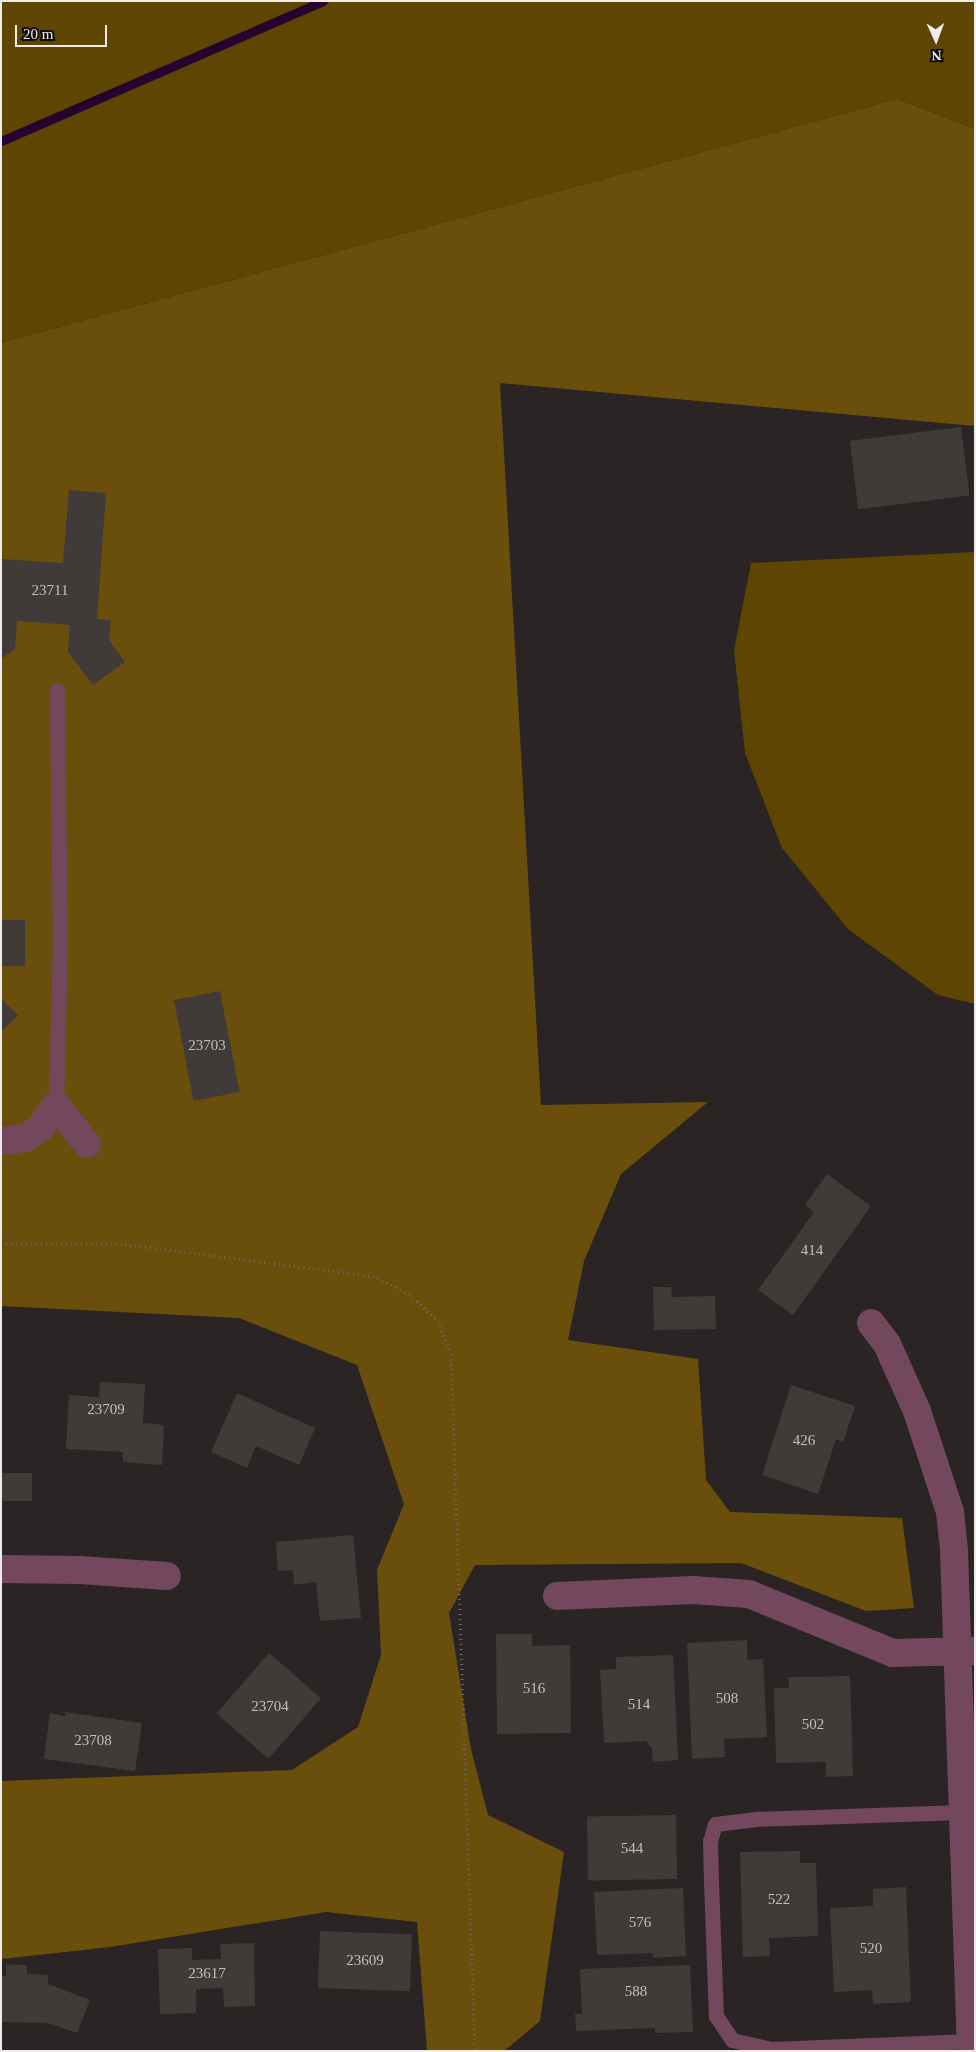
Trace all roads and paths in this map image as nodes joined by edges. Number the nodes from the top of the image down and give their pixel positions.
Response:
1 (57, 691) dead end
2 (56, 1104) junction
3 (1, 1141) edge
4 (88, 1144) dead end
5 (1, 1243) edge
6 (871, 1323) dead end
7 (1, 1569) edge
8 (167, 1576) dead end
9 (557, 1596) dead end
10 (965, 1652) edge
11 (962, 1812) junction
12 (971, 2046) edge
13 (475, 2051) edge

1 - 2 lane
2 - 3 street
2 - 4 street
5 - 13 path
6 - 10 street
7 - 8 street
9 - 10 street
10 - 11 street
11 - 12 street
11 - 12 lane

